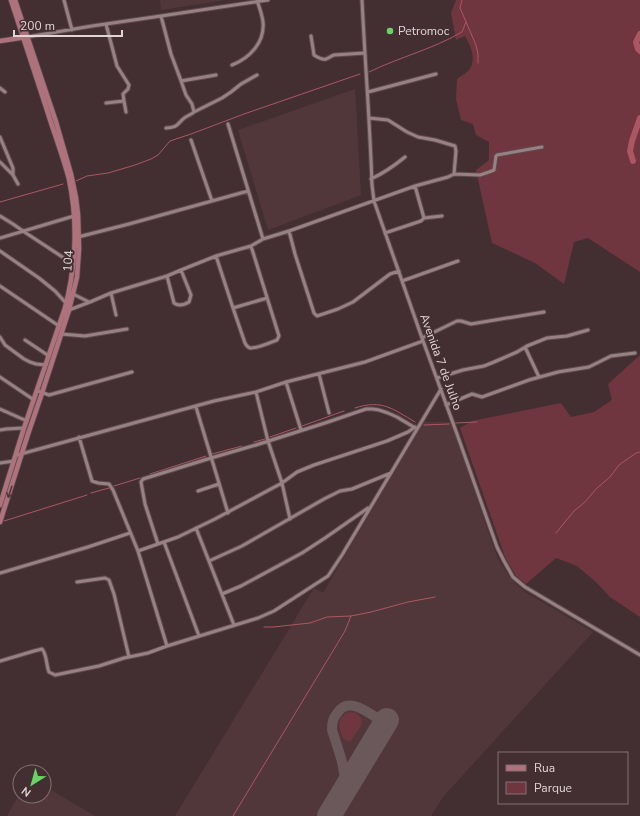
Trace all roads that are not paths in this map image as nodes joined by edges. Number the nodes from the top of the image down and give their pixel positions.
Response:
1 (11, 0) edge
2 (15, 0) edge
3 (64, 0) edge
4 (268, 0) edge
5 (362, 0) edge
6 (258, 1) edge
7 (161, 16) junction
8 (106, 24) junction
9 (72, 30) junction
10 (311, 36) dead end
11 (25, 37) junction
12 (0, 41) edge
13 (365, 53) junction
14 (232, 64) dead end
15 (436, 74) dead end
16 (216, 75) dead end
17 (257, 75) dead end
18 (181, 81) junction
19 (0, 88) edge
20 (5, 92) dead end
21 (368, 92) junction
22 (124, 101) junction
23 (106, 103) dead end
24 (126, 112) dead end
25 (194, 112) junction
26 (369, 118) junction
27 (228, 124) dead end
28 (166, 128) dead end
29 (0, 137) edge
30 (191, 140) dead end
31 (542, 147) dead end
32 (404, 157) dead end
33 (0, 162) edge
34 (454, 174) junction
35 (13, 175) junction
36 (372, 179) junction
37 (71, 181) junction
38 (18, 184) dead end
39 (415, 186) junction
40 (248, 190) junction
41 (212, 201) junction
42 (374, 201) junction
43 (0, 216) edge
44 (74, 216) junction
45 (442, 216) dead end
46 (424, 218) junction
47 (23, 231) junction
48 (288, 231) junction
49 (385, 233) junction
50 (76, 237) junction
51 (0, 238) edge
52 (263, 239) junction
53 (251, 246) junction
54 (0, 251) edge
55 (216, 256) junction
56 (458, 262) dead end
57 (73, 264) junction
58 (181, 270) junction
59 (399, 271) junction
60 (166, 276) junction
61 (402, 281) junction
62 (0, 286) edge
63 (111, 293) junction
64 (74, 294) junction
65 (267, 298) junction
66 (90, 302) junction
67 (66, 303) junction
68 (233, 308) junction
69 (67, 309) junction
70 (544, 312) dead end
71 (116, 314) dead end
72 (59, 326) junction
73 (127, 329) dead end
74 (588, 330) dead end
75 (62, 334) junction
76 (0, 338) edge
77 (25, 340) dead end
78 (422, 340) junction
79 (525, 347) junction
80 (635, 353) dead end
81 (49, 356) junction
82 (46, 365) junction
83 (132, 372) dead end
84 (319, 374) junction
85 (0, 377) edge
86 (539, 377) junction
87 (436, 378) junction
88 (286, 382) junction
89 (441, 389) junction
90 (40, 392) junction
91 (256, 392) junction
92 (34, 400) junction
93 (446, 405) junction
94 (196, 407) junction
95 (0, 409) edge
96 (329, 413) dead end
97 (27, 422) junction
98 (24, 428) junction
99 (416, 428) junction
100 (0, 430) edge
101 (301, 430) junction
102 (79, 437) junction
103 (268, 441) junction
104 (22, 452) junction
105 (16, 455) junction
106 (211, 458) junction
107 (14, 461) junction
108 (0, 463) edge
109 (391, 473) junction
110 (282, 483) junction
111 (219, 484) junction
112 (198, 491) dead end
113 (2, 492) edge
114 (0, 504) edge
115 (370, 507) junction
116 (228, 513) junction
117 (290, 518) junction
118 (0, 522) edge
119 (196, 528) junction
120 (130, 533) junction
121 (164, 542) junction
122 (158, 544) junction
123 (138, 550) junction
124 (209, 561) junction
125 (0, 573) edge
126 (77, 582) dead end
127 (222, 594) junction
128 (234, 625) junction
129 (200, 636) junction
130 (167, 646) junction
131 (640, 655) edge
132 (129, 657) junction
133 (0, 661) edge

1 - 11 street
2 - 11 street
3 - 9 street
4 - 6 street
5 - 13 street, Avenida 7 de Julho
6 - 7 street
6 - 14 street
7 - 8 street
7 - 18 street
8 - 9 street
8 - 22 street
9 - 11 street
10 - 13 street
11 - 12 street
11 - 37 street, 104
13 - 21 street, Avenida 7 de Julho
15 - 21 street
16 - 18 street
17 - 25 street
18 - 25 street
19 - 20 street
21 - 26 street, Avenida 7 de Julho
22 - 23 street
22 - 24 street
25 - 28 street
26 - 34 street
26 - 36 street, Avenida 7 de Julho
27 - 40 street
29 - 35 street
30 - 41 street
31 - 34 street
32 - 36 street
33 - 35 street
34 - 39 street
35 - 38 street
36 - 42 street, Avenida 7 de Julho
37 - 44 street
37 - 50 street, 104
39 - 42 street
39 - 46 street
40 - 41 street
40 - 52 street
41 - 50 street
42 - 48 street
42 - 49 street, Avenida 7 de Julho
43 - 47 street
44 - 47 street
44 - 50 street
45 - 46 street
46 - 49 street
47 - 51 street
47 - 57 street
48 - 52 street
48 - 59 street
49 - 59 street, Avenida 7 de Julho
50 - 57 street
50 - 64 street, 104
52 - 53 street
53 - 55 street
53 - 65 street
54 - 67 street
55 - 58 street
55 - 68 street
56 - 61 street
57 - 67 street
58 - 60 street
58 - 60 street
59 - 61 street, Avenida 7 de Julho
60 - 63 street
61 - 78 street, Avenida 7 de Julho
62 - 72 street
63 - 66 street
63 - 71 street
64 - 66 street
64 - 69 street, 104
65 - 68 street
65 - 68 street
66 - 69 street
67 - 69 street
69 - 72 street
69 - 75 street, 104
70 - 78 street
72 - 81 street
73 - 75 street
74 - 79 street
75 - 90 street, 104
76 - 82 street
77 - 81 street
78 - 84 street
78 - 87 street, Avenida 7 de Julho
79 - 86 street
79 - 87 street
80 - 86 street
81 - 82 street
82 - 90 street
83 - 90 street
84 - 88 street
84 - 96 street
85 - 92 street
86 - 93 street
87 - 89 street, Avenida 7 de Julho
88 - 91 street
88 - 101 street
89 - 93 street, Avenida 7 de Julho
89 - 99 street
90 - 92 street
90 - 104 street, 104
91 - 94 street
91 - 103 street
92 - 97 street
93 - 131 street, Avenida 7 de Julho
94 - 102 street
94 - 106 street
95 - 97 street
97 - 98 street
98 - 100 street
98 - 105 street
99 - 101 street
99 - 109 street
99 - 110 street
101 - 103 street
102 - 104 street
102 - 120 street
103 - 106 street
103 - 110 street
104 - 105 street
104 -> 118 street, 104
105 - 107 street
106 - 111 street
106 - 122 street
107 - 108 street
107 - 113 street
109 - 115 street
109 - 117 street
110 - 116 street
110 - 117 street
111 - 112 street
111 - 116 street
113 - 114 street
115 - 127 street
115 - 128 street
116 - 119 street
117 - 124 street
119 - 121 street
119 - 124 street
120 - 123 street
120 - 125 street
121 - 122 street
121 - 129 street
122 - 123 street
123 - 130 street
124 - 127 street
126 - 132 street
127 - 128 street
128 - 129 street
129 - 130 street
130 - 132 street
132 - 133 street

